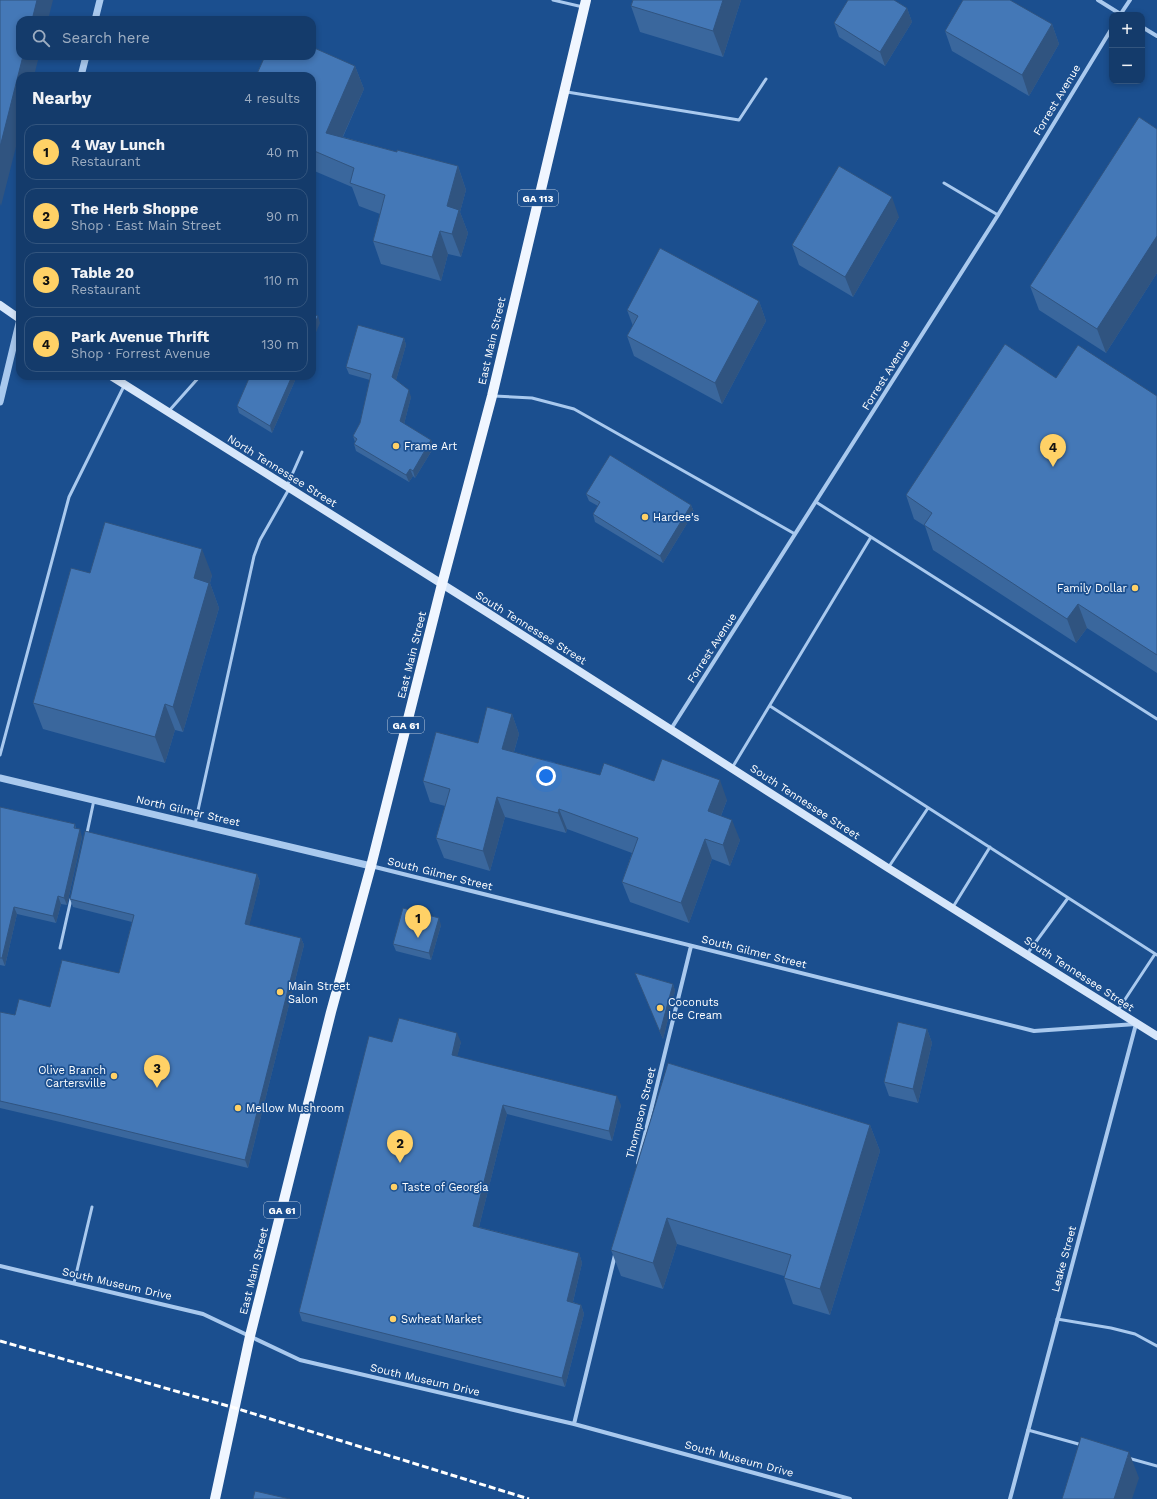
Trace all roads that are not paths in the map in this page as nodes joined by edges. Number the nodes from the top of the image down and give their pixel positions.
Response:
1 (100, 0) edge
2 (553, 0) edge
3 (1098, 0) edge
4 (1130, 0) edge
5 (585, 4) edge
6 (1116, 12) edge
7 (1123, 12) edge
8 (96, 16) edge
9 (1145, 29) edge
10 (1109, 33) edge
11 (1157, 36) edge
12 (85, 60) edge
13 (82, 72) edge
14 (766, 79) dead end
15 (563, 91) junction
16 (944, 183) dead end
17 (998, 215) junction
18 (0, 305) edge
19 (16, 316) edge
20 (16, 336) edge
21 (117, 380) edge
22 (196, 380) edge
23 (125, 385) junction
24 (492, 396) junction
25 (0, 402) edge
26 (168, 412) junction
27 (302, 452) dead end
28 (288, 487) junction
29 (816, 502) junction
30 (795, 534) junction
31 (871, 537) junction
32 (442, 584) junction
33 (770, 706) junction
34 (1157, 718) edge
35 (671, 729) junction
36 (0, 755) edge
37 (732, 768) junction
38 (0, 778) edge
39 (94, 800) junction
40 (928, 808) junction
41 (195, 824) junction
42 (86, 835) edge
43 (990, 847) junction
44 (371, 866) junction
45 (888, 868) junction
46 (72, 895) edge
47 (1068, 898) junction
48 (953, 907) junction
49 (691, 946) junction
50 (60, 948) dead end
51 (1027, 954) junction
52 (1156, 955) edge
53 (1117, 1012) junction
54 (1136, 1024) junction
55 (1157, 1036) edge
56 (636, 1171) edge
57 (92, 1207) dead end
58 (617, 1247) edge
59 (0, 1266) edge
60 (74, 1283) junction
61 (1057, 1319) junction
62 (250, 1336) junction
63 (1157, 1346) edge
64 (574, 1424) junction
65 (1028, 1430) junction
66 (1087, 1446) edge
67 (1124, 1456) edge
68 (1157, 1466) edge
69 (214, 1499) edge
70 (850, 1499) edge
71 (1010, 1499) edge

1 - 8 street
2 - 5 lane
3 - 6 street
4 - 7 street
5 - 15 main road, East Main Street / GA 113
9 - 11 street
10 - 17 street, Forrest Avenue
12 - 13 street
14 - 15 lane
15 - 24 main road, East Main Street / GA 113
16 - 17 lane
17 - 29 street, Forrest Avenue
18 - 19 main road
20 - 25 street
21 - 23 main road, North Tennessee Street
22 - 26 lane
23 - 26 main road, North Tennessee Street
23 - 36 lane
24 - 30 lane
24 - 32 main road, East Main Street / GA 113
26 - 28 main road, North Tennessee Street
27 - 28 lane
28 - 32 main road, North Tennessee Street
28 - 41 lane
29 - 30 street, Forrest Avenue
29 - 31 lane
30 - 35 street, Forrest Avenue
31 - 33 lane
31 - 34 lane
32 - 35 main road, South Tennessee Street
32 - 44 main road, East Main Street / GA 61
33 - 37 lane
33 - 40 lane
35 - 37 main road, South Tennessee Street
37 - 45 main road, South Tennessee Street
38 - 39 street, North Gilmer Street
39 - 41 street, North Gilmer Street
39 - 42 lane
40 - 43 lane
40 - 45 lane
41 - 44 street, North Gilmer Street
43 - 47 lane
43 - 48 lane
44 - 49 street, South Gilmer Street
44 - 62 main road, East Main Street / GA 61
45 - 48 main road, South Tennessee Street
46 - 50 lane
47 - 51 lane
47 - 52 lane
48 - 51 main road, South Tennessee Street
49 - 54 street, South Gilmer Street
49 - 56 street, Thompson Street
51 - 53 main road, South Tennessee Street
52 - 53 lane
53 - 54 main road, South Tennessee Street
54 - 55 main road, South Tennessee Street
54 - 61 street, Leake Street
57 - 60 lane
58 - 64 street
59 - 60 street, South Museum Drive
60 - 62 street, South Museum Drive
61 - 63 lane
61 - 65 street, Leake Street
62 - 64 street, South Museum Drive
62 - 69 main road, East Main Street / GA 61
64 - 70 street, South Museum Drive
65 - 66 lane
65 - 71 street, Leake Street
67 - 68 lane

